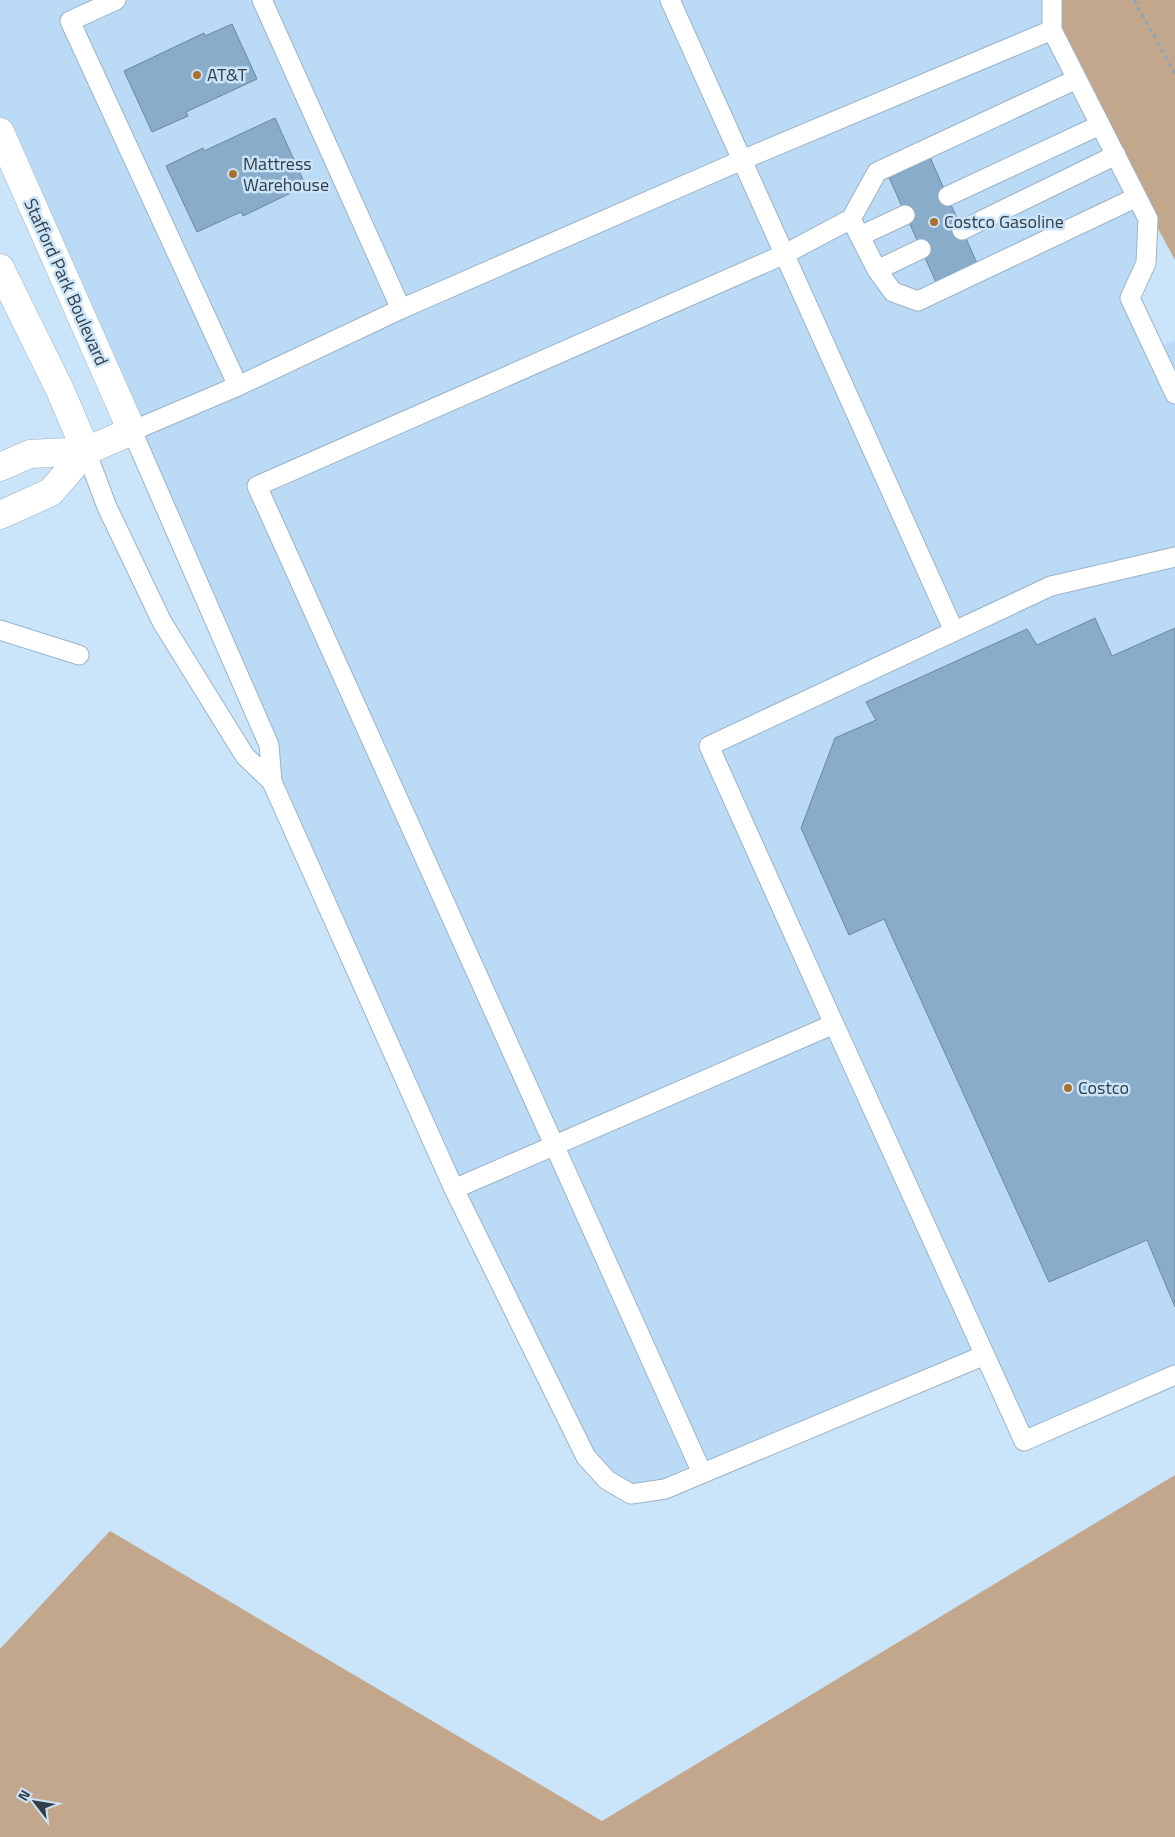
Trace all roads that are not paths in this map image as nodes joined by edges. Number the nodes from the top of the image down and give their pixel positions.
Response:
1 (116, 0) edge
2 (262, 0) edge
3 (670, 0) edge
4 (1052, 0) edge
5 (1052, 30) junction
6 (1077, 79) junction
7 (1100, 125) junction
8 (0, 132) edge
9 (1116, 155) junction
10 (742, 160) junction
11 (948, 196) dead end
12 (1137, 197) junction
13 (905, 215) dead end
14 (850, 219) junction
15 (962, 230) dead end
16 (860, 236) junction
17 (921, 249) dead end
18 (785, 254) junction
19 (0, 268) edge
20 (877, 270) junction
21 (401, 309) junction
22 (238, 386) junction
23 (1175, 394) edge
24 (132, 431) junction
25 (86, 451) junction
26 (0, 467) edge
27 (0, 515) edge
28 (1175, 557) edge
29 (0, 630) edge
30 (954, 631) junction
31 (79, 655) dead end
32 (272, 782) junction
33 (834, 1024) junction
34 (555, 1145) junction
35 (454, 1190) junction
36 (985, 1355) junction
37 (1175, 1375) edge
38 (702, 1473) junction

1 - 22 lane
2 - 21 lane
3 - 10 lane
4 - 5 lane
5 - 6 lane
5 - 10 lane
6 - 7 lane
6 - 14 lane
7 - 9 lane
7 - 11 lane
8 - 24 street, Stafford Park Boulevard
9 - 12 lane
9 - 15 lane
10 - 18 lane
10 - 21 lane
12 - 20 lane
12 - 23 lane
13 - 16 lane
14 - 16 lane
14 - 18 lane
16 - 20 lane
17 - 20 lane
18 - 30 lane
18 - 34 lane
19 - 25 street
21 - 22 lane
22 - 24 lane
24 - 25 street
24 - 32 lane
25 - 26 street
25 - 27 street
25 - 32 lane
28 - 30 lane
29 - 31 lane
30 - 33 lane
32 - 35 lane
33 - 34 lane
33 - 36 lane
34 - 35 lane
34 - 38 lane
35 - 38 lane
36 - 37 lane
36 - 38 lane

